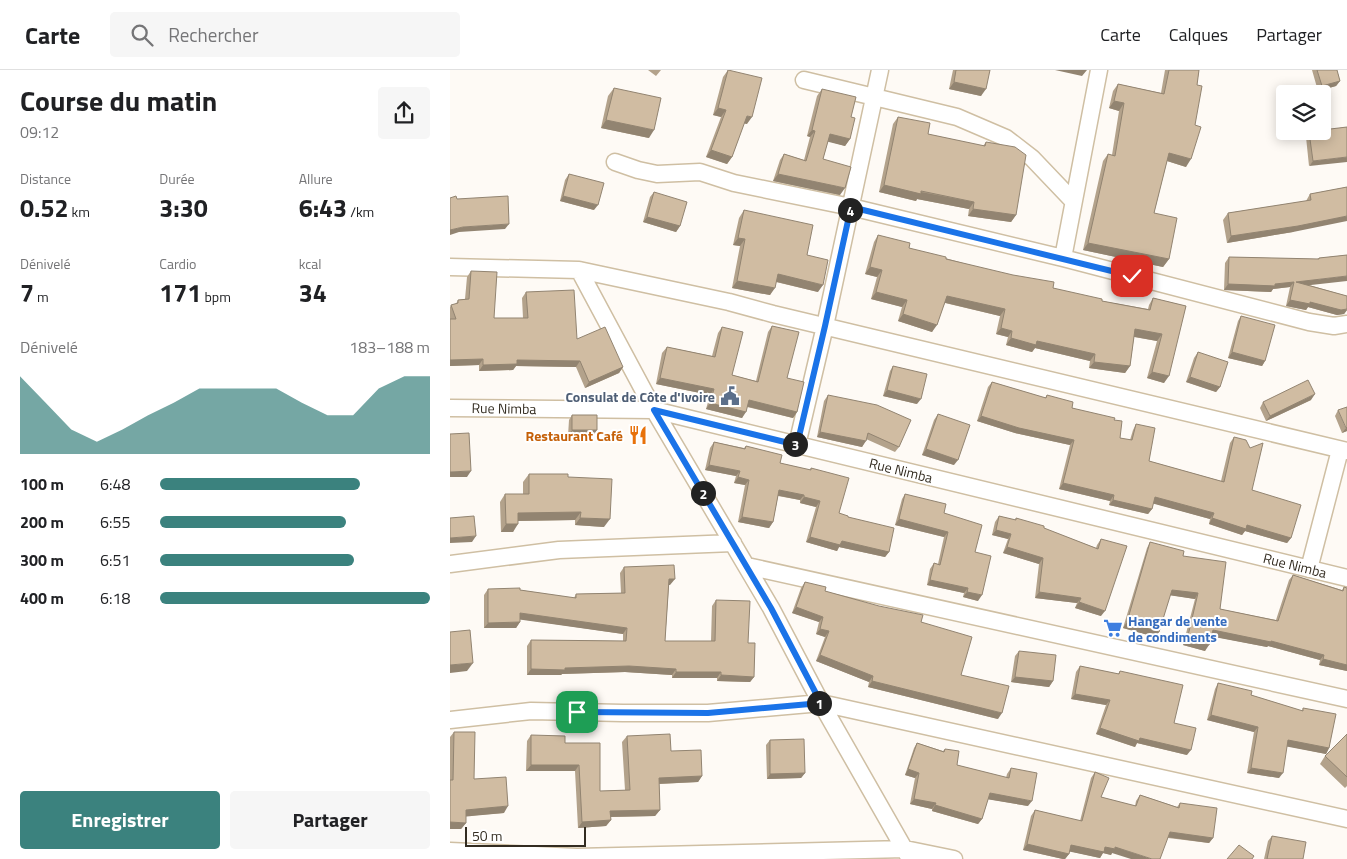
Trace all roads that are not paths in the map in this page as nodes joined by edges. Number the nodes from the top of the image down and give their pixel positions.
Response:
1 (880, 70) edge
2 (1099, 70) edge
3 (804, 80) dead end
4 (875, 96) junction
5 (615, 162) dead end
6 (1073, 201) junction
7 (851, 207) junction
8 (1064, 258) junction
9 (450, 267) edge
10 (579, 270) junction
11 (1347, 324) edge
12 (825, 326) junction
13 (450, 408) edge
14 (654, 410) junction
15 (797, 445) junction
16 (1344, 450) edge
17 (733, 543) junction
18 (450, 564) edge
19 (747, 566) junction
20 (1310, 569) junction
21 (1347, 578) edge
22 (1347, 699) edge
23 (821, 703) junction
24 (450, 720) edge
25 (1347, 819) edge
26 (450, 851) edge
27 (908, 854) edge
28 (954, 859) edge

1 - 4 street
2 - 6 street
3 - 4 street
4 - 6 street
4 - 7 street
5 - 7 street
6 - 8 street
7 - 8 street
7 - 12 street
8 - 11 street
9 - 10 street
10 - 12 street
10 - 14 street
12 - 15 street
12 - 16 street
13 - 14 street, Rue Nimba
14 - 15 street, Rue Nimba
14 - 17 street
15 - 20 street, Rue Nimba
16 - 20 street
17 - 18 street
17 - 19 street
19 - 22 street
19 - 23 street
20 - 21 street, Rue Nimba
23 - 24 street
23 - 25 street
23 - 27 street
26 - 27 street
27 - 28 street

